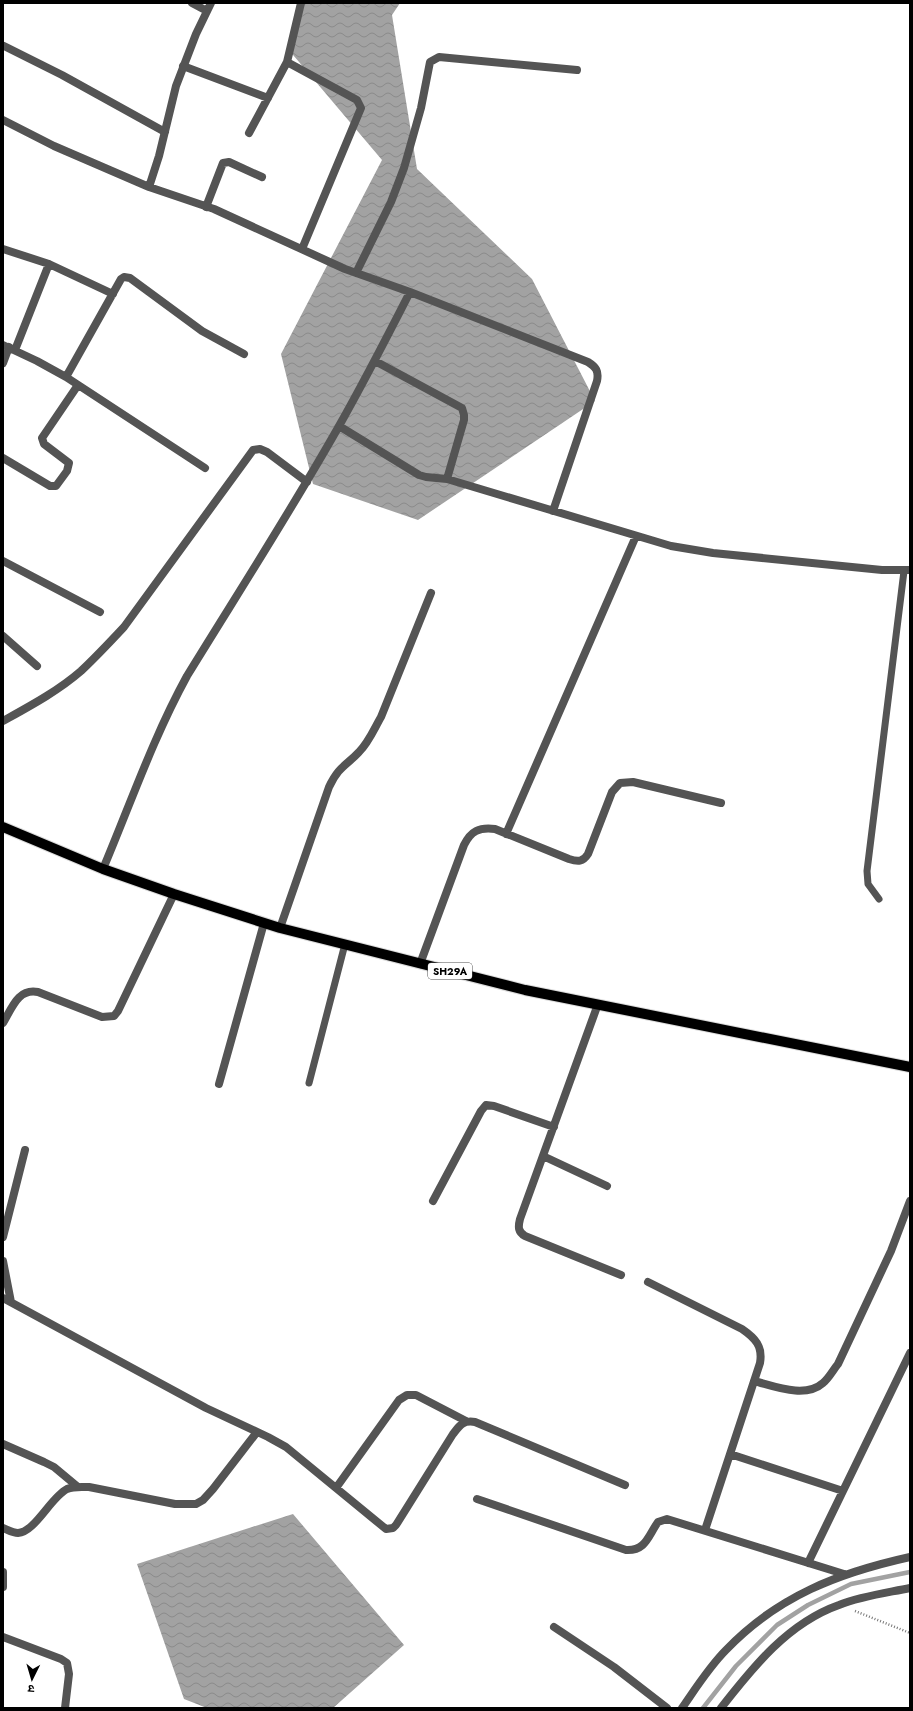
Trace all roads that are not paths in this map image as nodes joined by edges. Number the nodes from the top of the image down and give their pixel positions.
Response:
1 (192, 3) edge
2 (301, 3) edge
3 (209, 7) edge
4 (4, 46) dead end
5 (287, 62) junction
6 (183, 66) junction
7 (577, 70) dead end
8 (268, 98) junction
9 (3, 120) edge
10 (165, 132) junction
11 (249, 133) dead end
12 (262, 177) dead end
13 (149, 187) junction
14 (206, 206) junction
15 (3, 249) edge
16 (302, 249) junction
17 (49, 264) junction
18 (356, 273) junction
19 (410, 292) junction
20 (113, 294) junction
21 (9, 348) edge
22 (244, 354) dead end
23 (375, 361) junction
24 (3, 363) edge
25 (66, 377) junction
26 (78, 385) junction
27 (339, 426) junction
28 (3, 458) edge
29 (205, 468) dead end
30 (447, 479) junction
31 (307, 482) junction
32 (553, 511) junction
33 (636, 536) junction
34 (3, 560) edge
35 (907, 570) edge
36 (432, 593) dead end
37 (100, 612) dead end
38 (3, 636) edge
39 (37, 666) dead end
40 (3, 721) edge
41 (721, 803) dead end
42 (3, 827) edge
43 (506, 834) junction
44 (103, 870) junction
45 (174, 894) junction
46 (879, 899) dead end
47 (264, 923) junction
48 (280, 928) junction
49 (345, 944) junction
50 (420, 964) junction
51 (598, 1004) junction
52 (3, 1023) edge
53 (910, 1067) edge
54 (309, 1083) dead end
55 (219, 1084) dead end
56 (554, 1127) junction
57 (25, 1150) dead end
58 (544, 1156) junction
59 (607, 1186) dead end
60 (433, 1201) dead end
61 (910, 1201) edge
62 (3, 1237) edge
63 (3, 1261) edge
64 (621, 1274) dead end
65 (648, 1282) dead end
66 (3, 1298) edge
67 (11, 1302) junction
68 (910, 1353) edge
69 (754, 1381) junction
70 (466, 1421) junction
71 (257, 1432) junction
72 (3, 1444) edge
73 (730, 1454) junction
74 (625, 1485) dead end
75 (78, 1487) junction
76 (336, 1488) junction
77 (843, 1491) junction
78 (478, 1499) dead end
79 (3, 1528) edge
80 (704, 1530) junction
81 (910, 1557) edge
82 (808, 1563) junction
83 (3, 1572) edge
84 (844, 1574) junction
85 (3, 1587) edge
86 (910, 1588) edge
87 (554, 1627) dead end
88 (3, 1637) edge
89 (65, 1708) edge
90 (667, 1708) edge
91 (682, 1708) edge
92 (721, 1708) edge

1 - 3 street
2 - 5 street
3 - 6 street
4 - 10 street
5 - 8 street
5 - 16 street
6 - 8 street
6 - 10 street
7 - 18 street
8 - 11 street
9 - 13 street
10 - 13 street
12 - 14 street
13 - 14 street
14 - 16 street
15 - 17 street
16 - 18 street
17 - 20 street
17 - 21 street
18 - 19 street
19 - 23 street
19 - 32 street
20 - 22 street
20 - 25 street
21 - 24 street
21 - 25 street
23 - 27 street
23 - 30 street
25 - 26 street
26 - 28 street
26 - 29 street
27 - 30 street
27 - 31 street
30 - 32 street
31 - 40 street
31 - 44 street
32 - 33 street
33 - 35 street
33 - 43 street
34 - 37 street
35 - 46 lane
36 - 48 street
38 - 39 street
41 - 43 street
42 - 44 main road, SH29A
43 - 50 street
44 - 45 main road, SH29A
45 - 47 main road, SH29A
45 - 52 street
47 - 48 main road, SH29A
47 - 55 street
48 - 49 main road, SH29A
49 - 50 main road, SH29A
49 - 54 lane
50 - 51 main road, SH29A
51 - 53 main road, SH29A
51 - 56 street
56 - 58 street
56 - 60 street
57 - 62 street
58 - 59 street
58 - 64 street
61 - 69 street
63 - 67 street
65 - 69 street
66 - 67 street
67 - 71 street
68 - 77 street
69 - 73 street
70 - 74 street
70 - 76 street
70 - 76 street
71 - 75 street
71 - 76 street
72 - 75 street
73 - 77 street
73 - 80 street
75 - 79 street
77 - 82 street
78 - 80 street
80 - 82 street
81 - 84 street
82 - 84 street
83 - 85 street
84 - 91 street
86 - 92 street
87 - 90 street
88 - 89 street

